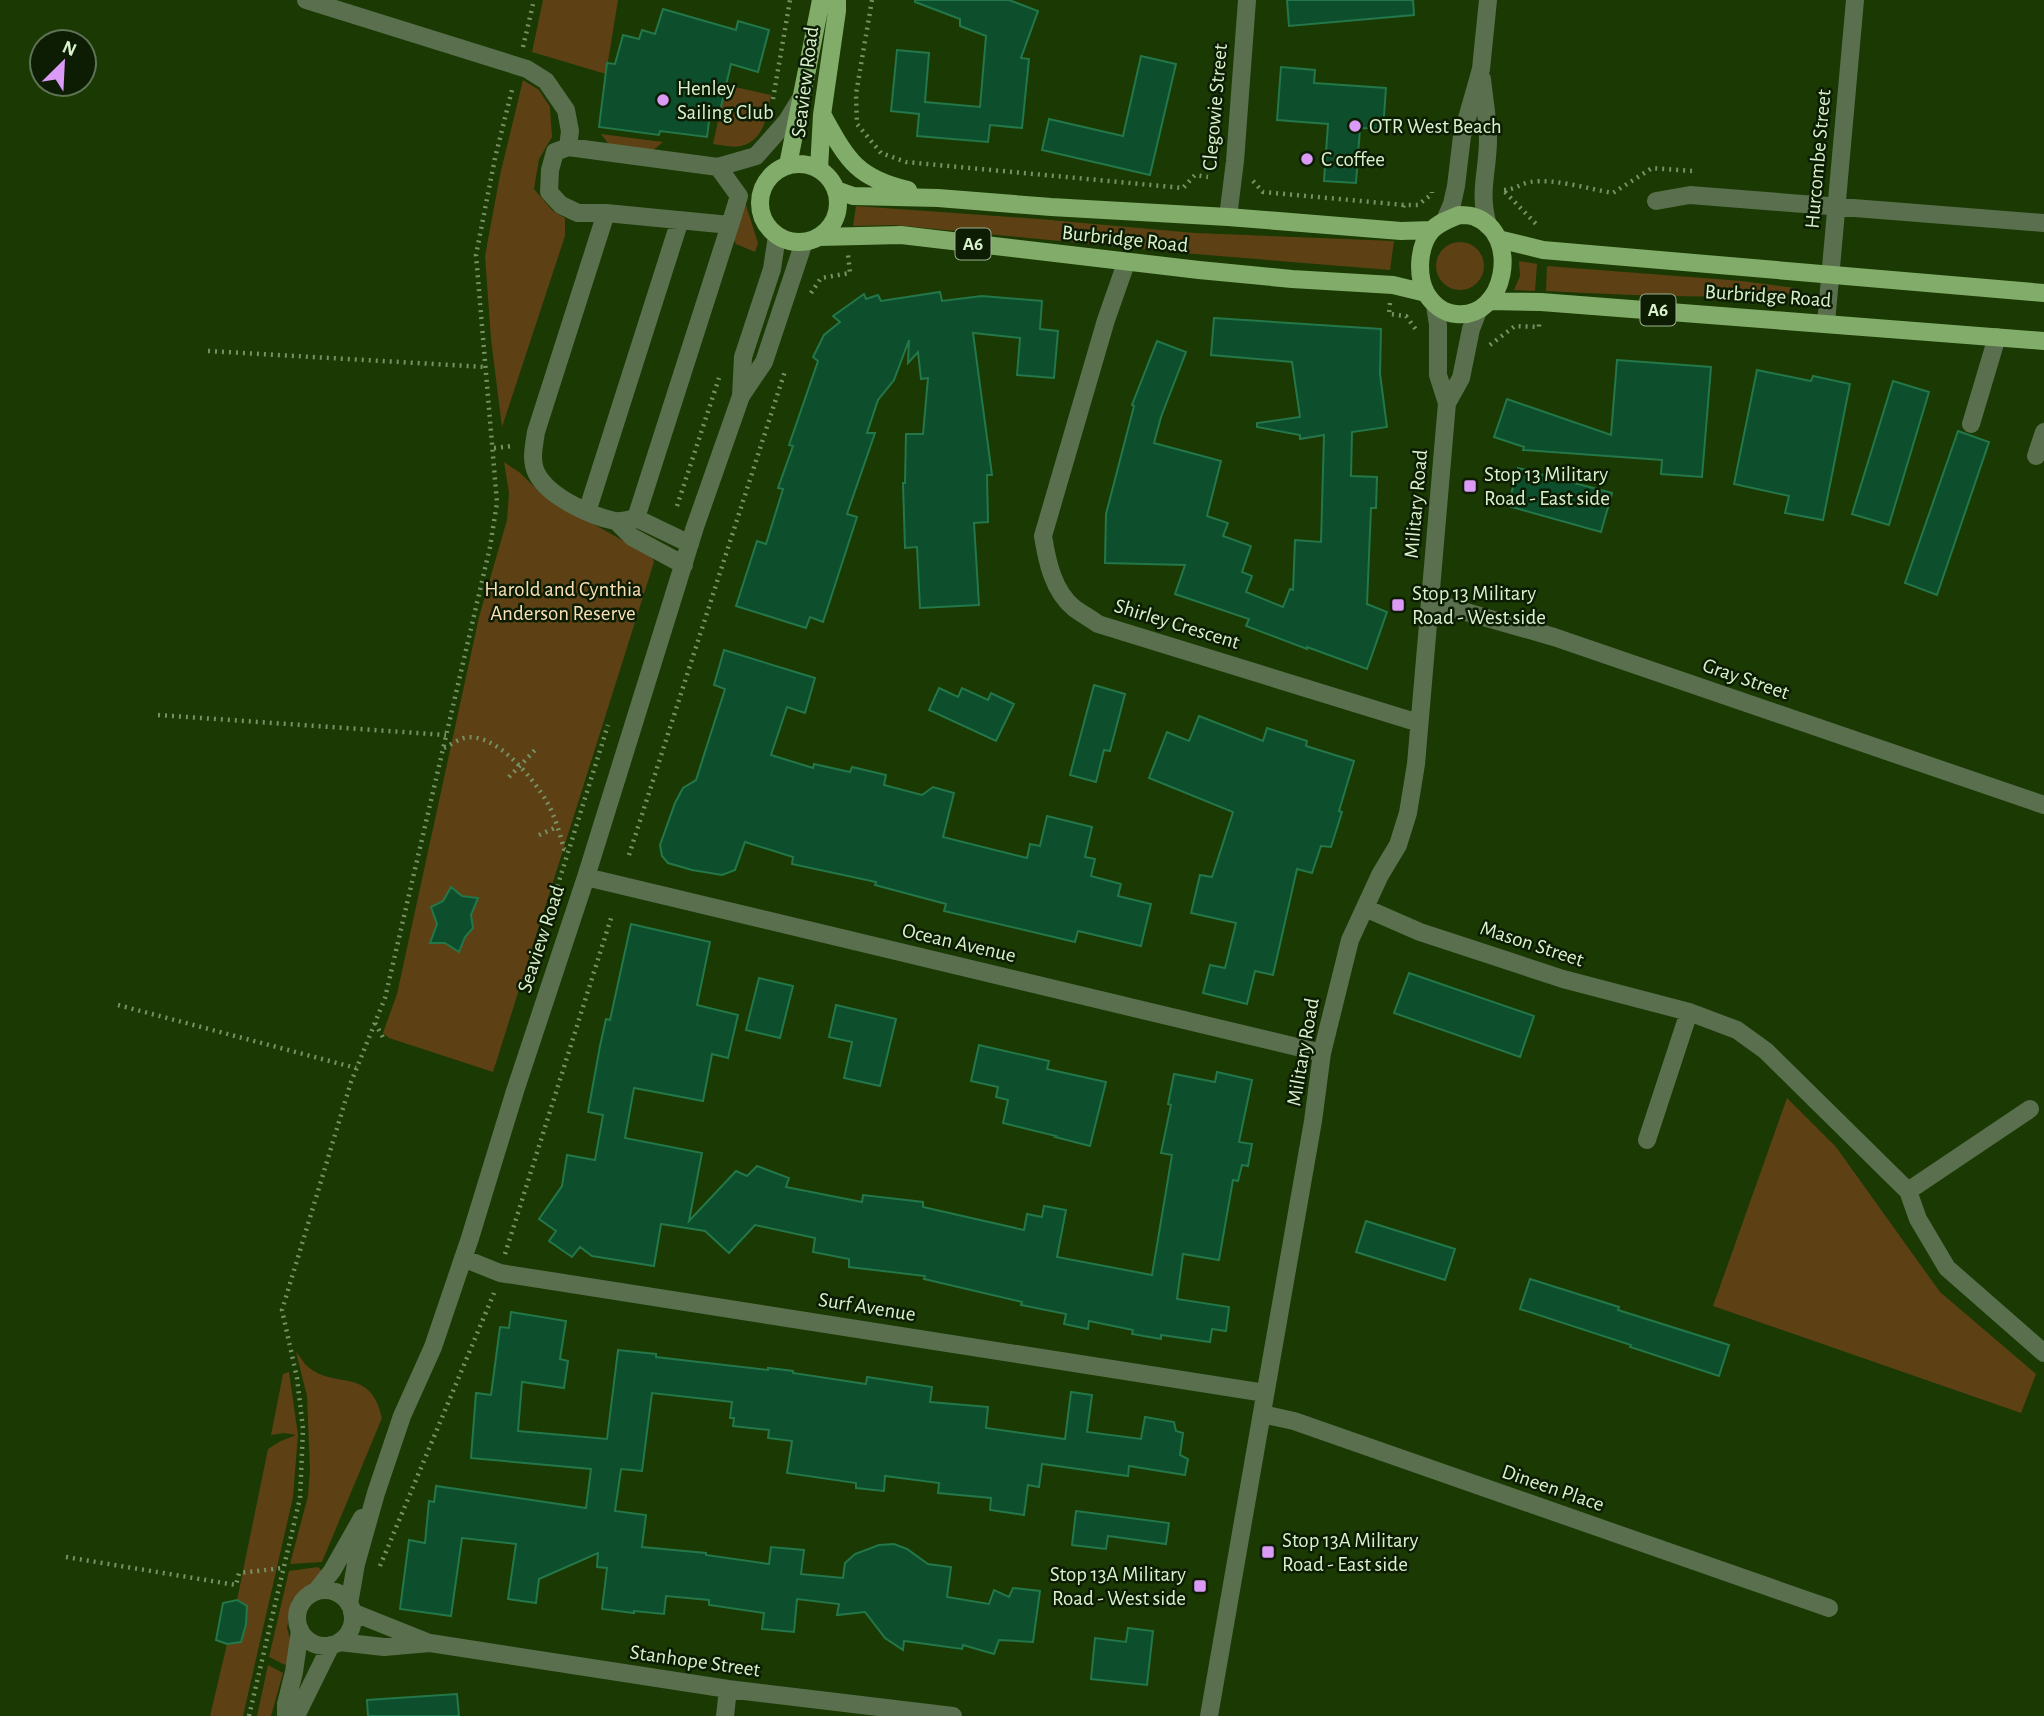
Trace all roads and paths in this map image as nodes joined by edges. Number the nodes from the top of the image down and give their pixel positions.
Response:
1 (306, 0) edge
2 (534, 0) edge
3 (790, 0) edge
4 (821, 0) edge
5 (837, 0) edge
6 (872, 0) edge
7 (1247, 0) edge
8 (1488, 0) edge
9 (1855, 0) edge
10 (518, 65) junction
11 (1480, 69) junction
12 (801, 98) junction
13 (772, 105) dead end
14 (848, 105) dead end
15 (856, 108) junction
16 (822, 115) junction
17 (568, 147) junction
18 (788, 164) junction
19 (718, 167) junction
20 (819, 169) junction
21 (1692, 171) dead end
22 (1208, 177) dead end
23 (1245, 179) dead end
24 (1432, 184) dead end
25 (836, 190) junction
26 (938, 198) junction
27 (1656, 201) dead end
28 (1404, 205) junction
29 (1836, 208) junction
30 (606, 213) junction
31 (1228, 217) junction
32 (1403, 217) dead end
33 (680, 220) junction
34 (2044, 223) edge
35 (730, 225) junction
36 (1439, 225) junction
37 (1493, 232) junction
38 (1544, 232) dead end
39 (776, 236) junction
40 (812, 239) junction
41 (1126, 263) junction
42 (850, 273) dead end
43 (1831, 275) junction
44 (810, 293) dead end
45 (2044, 293) edge
46 (1431, 299) junction
47 (1390, 302) dead end
48 (1483, 306) junction
49 (1540, 313) dead end
50 (1826, 323) junction
51 (1997, 337) junction
52 (1417, 339) dead end
53 (2044, 341) edge
54 (1488, 347) dead end
55 (208, 351) dead end
56 (789, 359) dead end
57 (486, 367) junction
58 (741, 396) junction
59 (1447, 403) junction
60 (1970, 424) dead end
61 (2044, 432) edge
62 (514, 446) dead end
63 (494, 448) junction
64 (2036, 456) dead end
65 (587, 512) junction
66 (636, 518) junction
67 (617, 522) junction
68 (690, 544) junction
69 (684, 565) junction
70 (1431, 602) junction
71 (158, 715) dead end
72 (1419, 723) junction
73 (446, 735) junction
74 (443, 748) junction
75 (536, 750) dead end
76 (519, 767) junction
77 (509, 777) dead end
78 (2044, 805) edge
79 (557, 827) junction
80 (539, 835) dead end
81 (569, 851) dead end
82 (629, 855) dead end
83 (586, 877) junction
84 (1365, 908) junction
85 (117, 1005) dead end
86 (1689, 1012) junction
87 (375, 1022) junction
88 (385, 1041) dead end
89 (1322, 1053) junction
90 (356, 1068) junction
91 (2030, 1109) dead end
92 (1647, 1140) dead end
93 (1908, 1191) junction
94 (463, 1258) junction
95 (2044, 1353) edge
96 (1265, 1393) junction
97 (1262, 1414) junction
98 (376, 1493) junction
99 (66, 1557) dead end
100 (283, 1568) junction
101 (316, 1591) junction
102 (350, 1608) junction
103 (1829, 1608) dead end
104 (300, 1630) junction
105 (430, 1643) junction
106 (335, 1644) junction
107 (729, 1689) junction
108 (249, 1716) edge
109 (286, 1716) edge
110 (296, 1716) edge
111 (725, 1716) edge
112 (953, 1716) edge
113 (1209, 1716) edge

1 - 10 street
2 - 10 path
3 - 13 path
4 - 12 main road, Seaview Road
5 - 16 main road, Seaview Road
6 - 15 path
7 - 31 street, Clegowie Street
8 - 11 street
9 - 29 street, Hurcombe Street
10 - 17 street
10 - 57 path
11 - 36 street
11 - 37 street
12 - 18 main road, Seaview Road
12 - 19 street
14 - 15 path
15 - 22 path
16 - 20 main road, Seaview Road
16 - 26 main road
17 - 19 street
17 - 30 street
18 - 20 main road
18 - 39 main road
19 - 35 street
20 - 25 main road
21 - 38 path
23 - 28 path
24 - 28 path
25 - 26 main road, Burbridge Road / A6
25 - 40 main road
26 - 31 main road, Burbridge Road / A6
27 - 29 street
28 - 32 path
29 - 34 street
29 - 43 street, Hurcombe Street
30 - 33 street
30 - 65 street
31 - 36 main road, Burbridge Road / A6
33 - 35 street
33 - 65 street
35 - 66 street
36 - 37 main road, A6
36 - 46 main road
37 - 43 main road, Burbridge Road / A6
37 - 48 main road
39 - 40 main road
39 - 58 street, Seaview Road
40 - 41 main road, Burbridge Road / A6
40 - 58 street, Seaview Road
41 - 46 main road, Burbridge Road / A6
41 - 72 street, Shirley Crescent
42 - 44 path
43 - 45 main road, Burbridge Road / A6
43 - 50 street, Hurcombe Street
46 - 48 main road, A6
46 - 59 street, Military Road
47 - 52 path
48 - 50 main road, Burbridge Road / A6
48 - 59 street, Military Road
49 - 54 path
50 - 51 main road, Burbridge Road / A6
51 - 53 main road, Burbridge Road / A6
51 - 60 street
55 - 57 path
56 - 82 path
57 - 63 path
58 - 68 street, Seaview Road
59 - 70 street, Military Road
61 - 64 street
62 - 63 path
63 - 73 path
65 - 67 street
66 - 67 street
66 - 68 street
67 - 69 street
68 - 69 street, Seaview Road
69 - 83 street, Seaview Road
70 - 72 street, Military Road
70 - 78 street, Gray Street
71 - 73 path
72 - 84 street, Military Road
73 - 74 path
74 - 76 path
74 - 87 path
75 - 76 path
76 - 77 path
76 - 79 path
79 - 80 path
79 - 81 path
83 - 89 street, Ocean Avenue
83 - 94 street, Seaview Road
84 - 86 street, Mason Street
84 - 89 street, Military Road
85 - 90 path
86 - 92 street
86 - 93 street, Mason Street
87 - 88 path
87 - 90 path
89 - 96 street, Military Road
90 - 100 path
91 - 93 street
93 - 95 street, Mason Street
94 - 96 street, Surf Avenue
94 - 98 street, Seaview Road
96 - 97 street, Military Road
97 - 103 street, Dineen Place
97 - 113 street, Military Road
98 - 101 street, Seaview Road
98 - 102 street, Seaview Road
99 - 100 path
100 - 108 path
101 - 102 street
101 - 104 street
102 - 105 street, Stanhope Street
102 - 106 street
104 - 106 street
104 - 109 street
105 - 106 street, Stanhope Street
105 - 107 street, Stanhope Street
106 - 110 street
107 - 111 street
107 - 112 street, Stanhope Street

